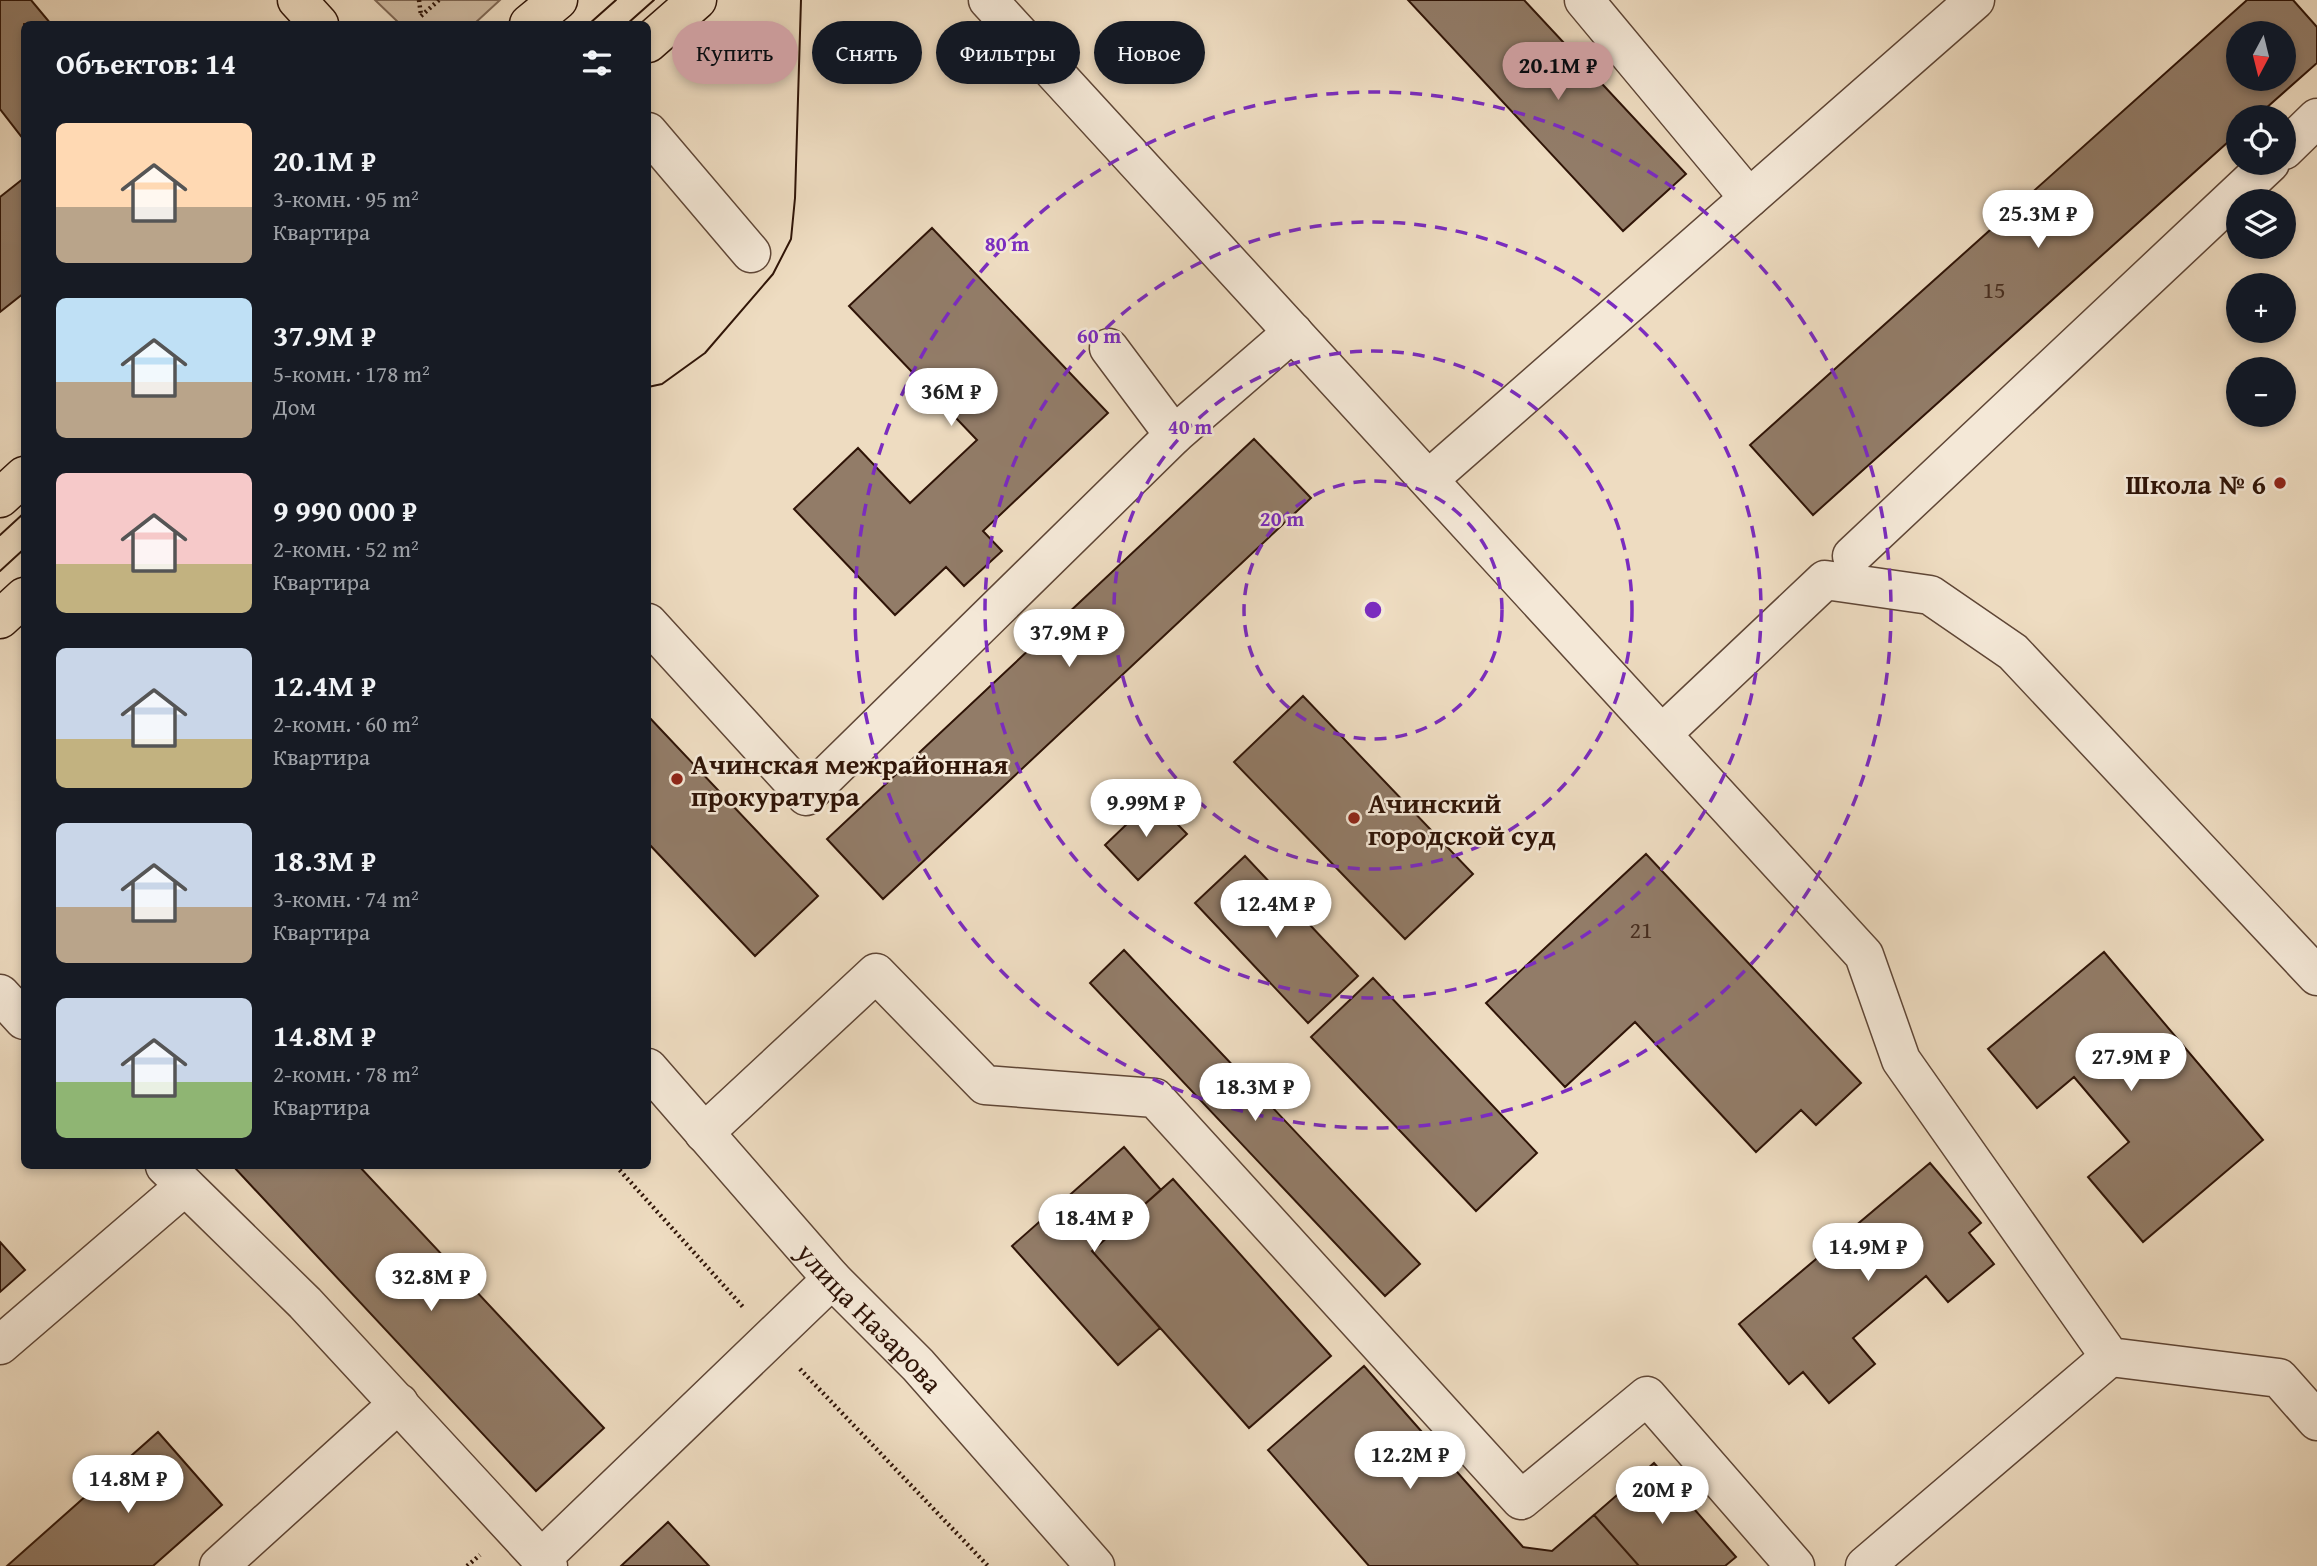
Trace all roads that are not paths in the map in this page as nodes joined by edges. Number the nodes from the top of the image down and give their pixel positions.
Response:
1 (297, 0) edge
2 (558, 0) edge
3 (697, 0) edge
4 (988, 0) edge
5 (1584, 0) edge
6 (1975, 0) edge
7 (316, 21) edge
8 (533, 21) edge
9 (651, 40) edge
10 (2317, 118) edge
11 (651, 136) edge
12 (2296, 138) edge
13 (2257, 175) edge
14 (1749, 198) junction
15 (751, 253) dead end
16 (1293, 332) junction
17 (1109, 348) dead end
18 (1174, 435) junction
19 (21, 479) edge
20 (1429, 479) junction
21 (0, 498) edge
22 (1852, 556) dead end
23 (21, 600) edge
24 (0, 619) edge
25 (651, 626) edge
26 (1662, 734) junction
27 (2317, 976) edge
28 (0, 994) edge
29 (21, 1017) edge
30 (651, 1071) edge
31 (704, 1133) junction
32 (175, 1176) edge
33 (832, 1279) junction
34 (0, 1345) edge
35 (2110, 1357) junction
36 (399, 1402) junction
37 (2317, 1421) edge
38 (545, 1562) edge
39 (219, 1566) edge
40 (1095, 1566) edge
41 (1795, 1566) edge
42 (1865, 1566) edge

1 - 7 main road
2 - 8 main road
3 - 9 main road
4 - 16 street
5 - 14 street
6 - 14 street
10 - 12 street
11 - 15 street
13 - 22 street
14 - 20 street
16 - 18 street
16 - 20 street
17 - 18 street
18 - 25 street
19 - 21 main road
20 - 26 street
23 - 24 main road
26 - 27 street
26 - 35 street
28 - 29 street
30 - 31 street, улица Назарова
31 - 33 street, улица Назарова
31 - 41 street
32 - 34 street
32 - 36 street
33 - 38 street
33 - 40 street, улица Назарова
35 - 37 street
35 - 42 street
36 - 38 street
36 - 39 street

